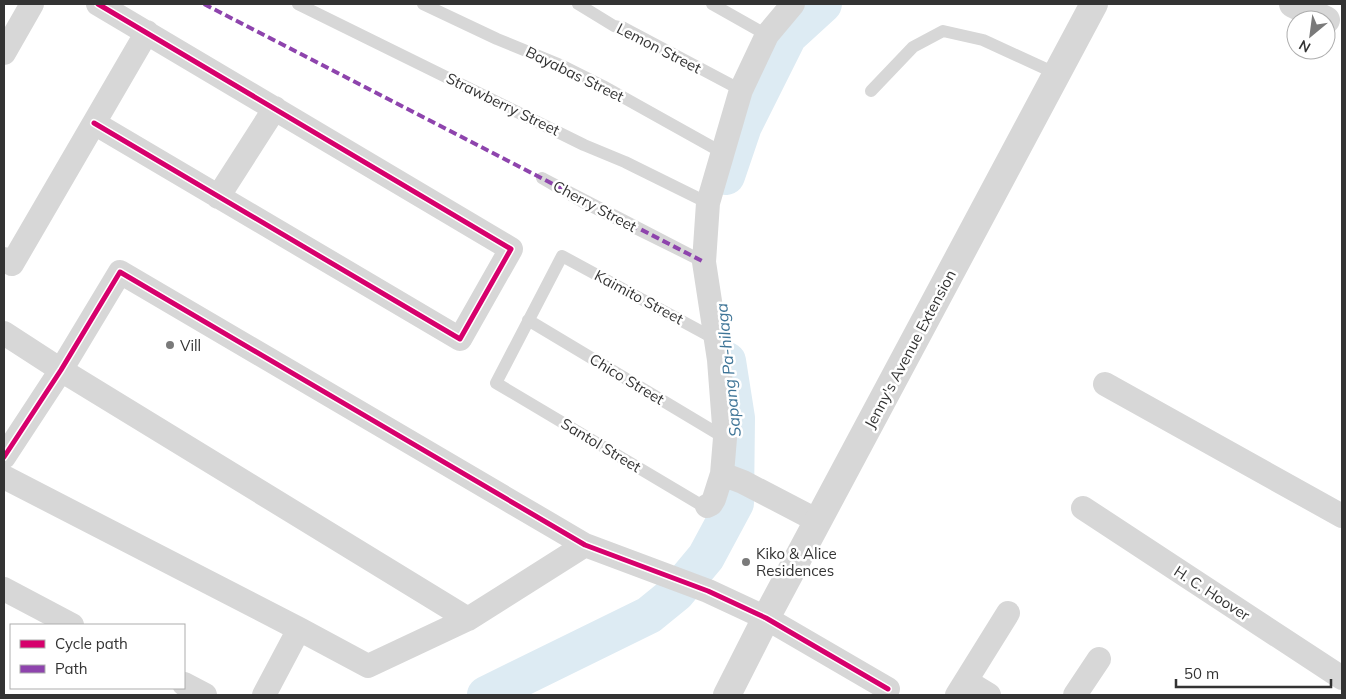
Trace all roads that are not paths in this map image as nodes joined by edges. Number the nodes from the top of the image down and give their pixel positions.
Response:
1 (32, 4) edge
2 (98, 4) edge
3 (298, 4) edge
4 (423, 4) edge
5 (578, 4) edge
6 (712, 4) edge
7 (793, 4) edge
8 (1094, 4) edge
9 (1293, 4) edge
10 (1305, 10) edge
11 (147, 32) junction
12 (767, 35) junction
13 (4, 53) edge
14 (1057, 74) junction
15 (741, 90) junction
16 (871, 91) dead end
17 (275, 108) junction
18 (94, 123) junction
19 (723, 153) junction
20 (218, 197) junction
21 (708, 203) junction
22 (4, 259) edge
23 (704, 262) junction
24 (528, 320) junction
25 (4, 333) edge
26 (715, 339) junction
27 (61, 370) junction
28 (1105, 384) dead end
29 (725, 438) junction
30 (4, 457) edge
31 (4, 477) edge
32 (732, 478) junction
33 (707, 506) joint
34 (1083, 508) dead end
35 (1342, 516) edge
36 (818, 521) junction
37 (585, 545) junction
38 (4, 589) edge
39 (1008, 613) dead end
40 (766, 618) junction
41 (468, 619) junction
42 (70, 624) edge
43 (300, 629) junction
44 (1099, 659) dead end
45 (1342, 678) edge
46 (185, 685) edge
47 (962, 688) edge
48 (888, 689) dead end
49 (205, 695) edge
50 (264, 695) edge
51 (727, 695) edge
52 (989, 695) edge
53 (1075, 695) edge

1 - 13 street
2 - 11 street
3 - 21 lane, Strawberry Street
4 - 19 lane, Bayabas Street
5 - 15 lane, Lemon Street
6 - 12 lane
7 - 12 street
8 - 14 street, Jenny's Avenue Extension
9 - 10 street
11 - 17 street
11 - 18 street
12 - 15 street
14 - 16 lane
14 - 36 street, Jenny's Avenue Extension
15 - 19 street
17 - 20 street
17 - 20 street
18 - 20 street
18 - 22 street
19 - 21 street
21 - 23 street
23 - 23 lane, Cherry Street
23 - 26 street
24 - 26 lane, Kaimito Street
24 - 29 lane, Chico Street
24 - 33 lane, Santol Street
25 - 27 street
26 - 29 street
27 - 30 street
27 - 37 street
27 - 41 street
28 - 35 street
29 - 32 street
31 - 43 street
32 - 33 street
32 - 36 street
34 - 45 street, H. C. Hoover
36 - 40 street, Jenny's Avenue Extension
37 - 40 street
37 - 41 street
38 - 42 street
39 - 47 street
40 - 48 street
40 - 51 street, Jenny's Avenue Extension
41 - 43 street
43 - 50 street
44 - 53 street
46 - 49 street
47 - 52 street

